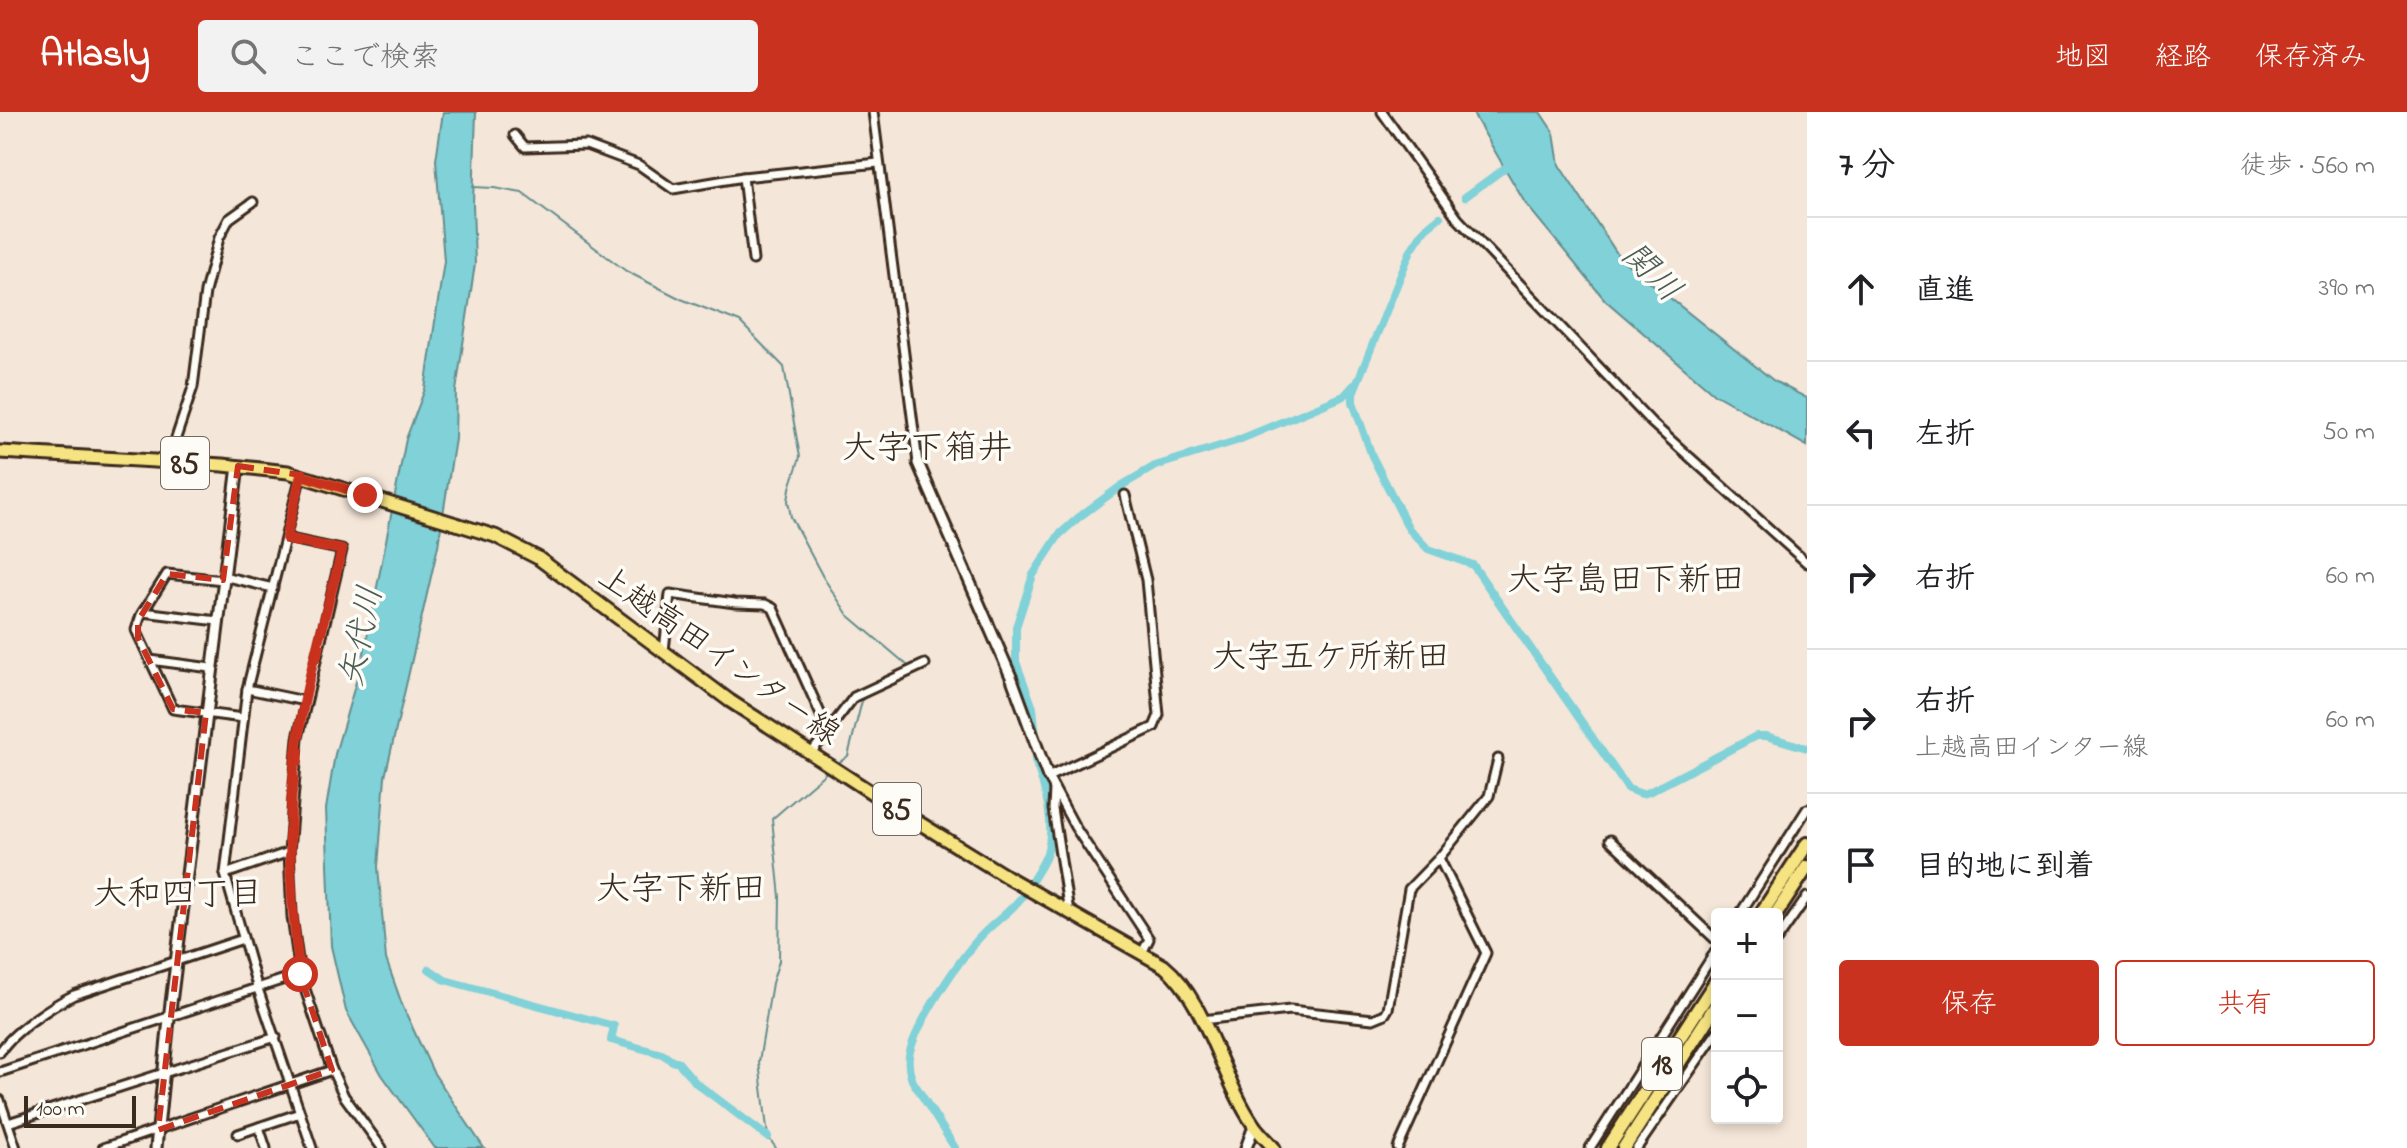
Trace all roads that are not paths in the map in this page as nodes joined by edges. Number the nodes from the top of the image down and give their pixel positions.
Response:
1 (873, 112) edge
2 (1382, 112) edge
3 (515, 135) dead end
4 (878, 163) junction
5 (743, 177) junction
6 (253, 202) dead end
7 (753, 260) dead end
8 (0, 452) edge
9 (168, 462) junction
10 (918, 463) joint
11 (238, 466) junction
12 (301, 475) junction
13 (1125, 495) dead end
14 (286, 538) junction
15 (1807, 563) edge
16 (223, 578) junction
17 (273, 588) junction
18 (143, 612) junction
19 (218, 621) junction
20 (664, 653) junction
21 (150, 660) junction
22 (925, 664) dead end
23 (211, 668) junction
24 (247, 689) junction
25 (305, 701) junction
26 (206, 713) junction
27 (243, 718) junction
28 (829, 733) junction
29 (812, 752) junction
30 (1498, 759) dead end
31 (1048, 777) junction
32 (1054, 787) junction
33 (1807, 811) edge
34 (1610, 840) dead end
35 (1807, 844) edge
36 (289, 852) junction
37 (1439, 858) junction
38 (1807, 867) edge
39 (225, 874) junction
40 (1807, 897) edge
41 (1744, 908) edge
42 (1765, 908) edge
43 (1780, 908) edge
44 (1069, 912) junction
45 (1783, 931) edge
46 (1711, 935) edge
47 (243, 939) junction
48 (1142, 953) junction
49 (1711, 958) edge
50 (177, 960) junction
51 (300, 974) junction
52 (257, 986) junction
53 (1711, 989) edge
54 (1711, 1013) edge
55 (169, 1019) junction
56 (1202, 1020) junction
57 (276, 1037) junction
58 (1711, 1040) edge
59 (0, 1052) edge
60 (332, 1070) junction
61 (0, 1072) edge
62 (163, 1072) junction
63 (291, 1083) junction
64 (0, 1100) edge
65 (300, 1113) junction
66 (8, 1123) junction
67 (1254, 1126) junction
68 (259, 1127) junction
69 (158, 1130) junction
70 (238, 1134) dead end
71 (1644, 1137) junction
72 (16, 1148) edge
73 (103, 1148) edge
74 (156, 1148) edge
75 (266, 1148) edge
76 (312, 1148) edge
77 (382, 1148) edge
78 (1246, 1148) edge
79 (1274, 1148) edge
80 (1398, 1148) edge
81 (1590, 1148) edge
82 (1608, 1148) edge
83 (1624, 1148) edge
84 (1637, 1148) edge
85 (1647, 1148) edge

1 - 4 street
2 - 15 street
3 - 5 street
4 - 5 street
4 - 10 street
5 - 7 street
6 - 9 street
8 - 9 main road, 上越高田インター線 / 85
9 - 11 main road, 上越高田インター線 / 85
10 - 31 street
11 - 12 main road, 上越高田インター線 / 85
11 - 16 street
12 - 14 street
12 - 20 main road, 上越高田インター線 / 85
13 - 31 street
14 - 17 street
14 - 25 street
16 - 17 street
16 - 18 street
16 - 19 street
17 - 24 street
18 - 19 street
18 - 21 street
19 - 23 street
20 - 28 street
20 - 29 main road, 上越高田インター線 / 85
21 - 23 street
21 - 26 street
22 - 28 street
23 - 26 street
24 - 25 street
24 - 27 street
25 - 36 street
26 - 27 street
26 - 50 street
27 - 39 street
28 - 29 street
29 - 44 main road, 上越高田インター線 / 85
30 - 37 street
31 - 32 street
32 - 44 street
32 - 48 street
33 - 41 street
34 - 46 street
35 - 42 highway
36 - 39 street
36 - 51 street
37 - 56 street
37 - 80 street
38 - 43 highway
39 - 47 street
40 - 45 street
44 - 48 main road, 上越高田インター線 / 85
47 - 50 street
47 - 52 street
48 - 56 main road, 上越高田インター線 / 85
49 - 81 street
50 - 55 street
50 - 59 street
51 - 52 street
51 - 60 street
52 - 55 street
52 - 57 street
53 - 82 highway, 18
54 - 83 highway, 18
55 - 61 street
55 - 62 street
56 - 67 main road, 上越高田インター線 / 85
57 - 62 street
57 - 63 street
58 - 71 street
60 - 63 street
60 - 77 street
62 - 66 street
62 - 69 street
63 - 65 street
63 - 69 street
64 - 66 street
65 - 68 street
65 - 76 street
66 - 72 street
67 - 78 street
67 - 79 main road, 上越高田インター線 / 85
68 - 70 street
68 - 75 street
69 - 73 street
69 - 74 street
71 - 84 street
71 - 85 street

